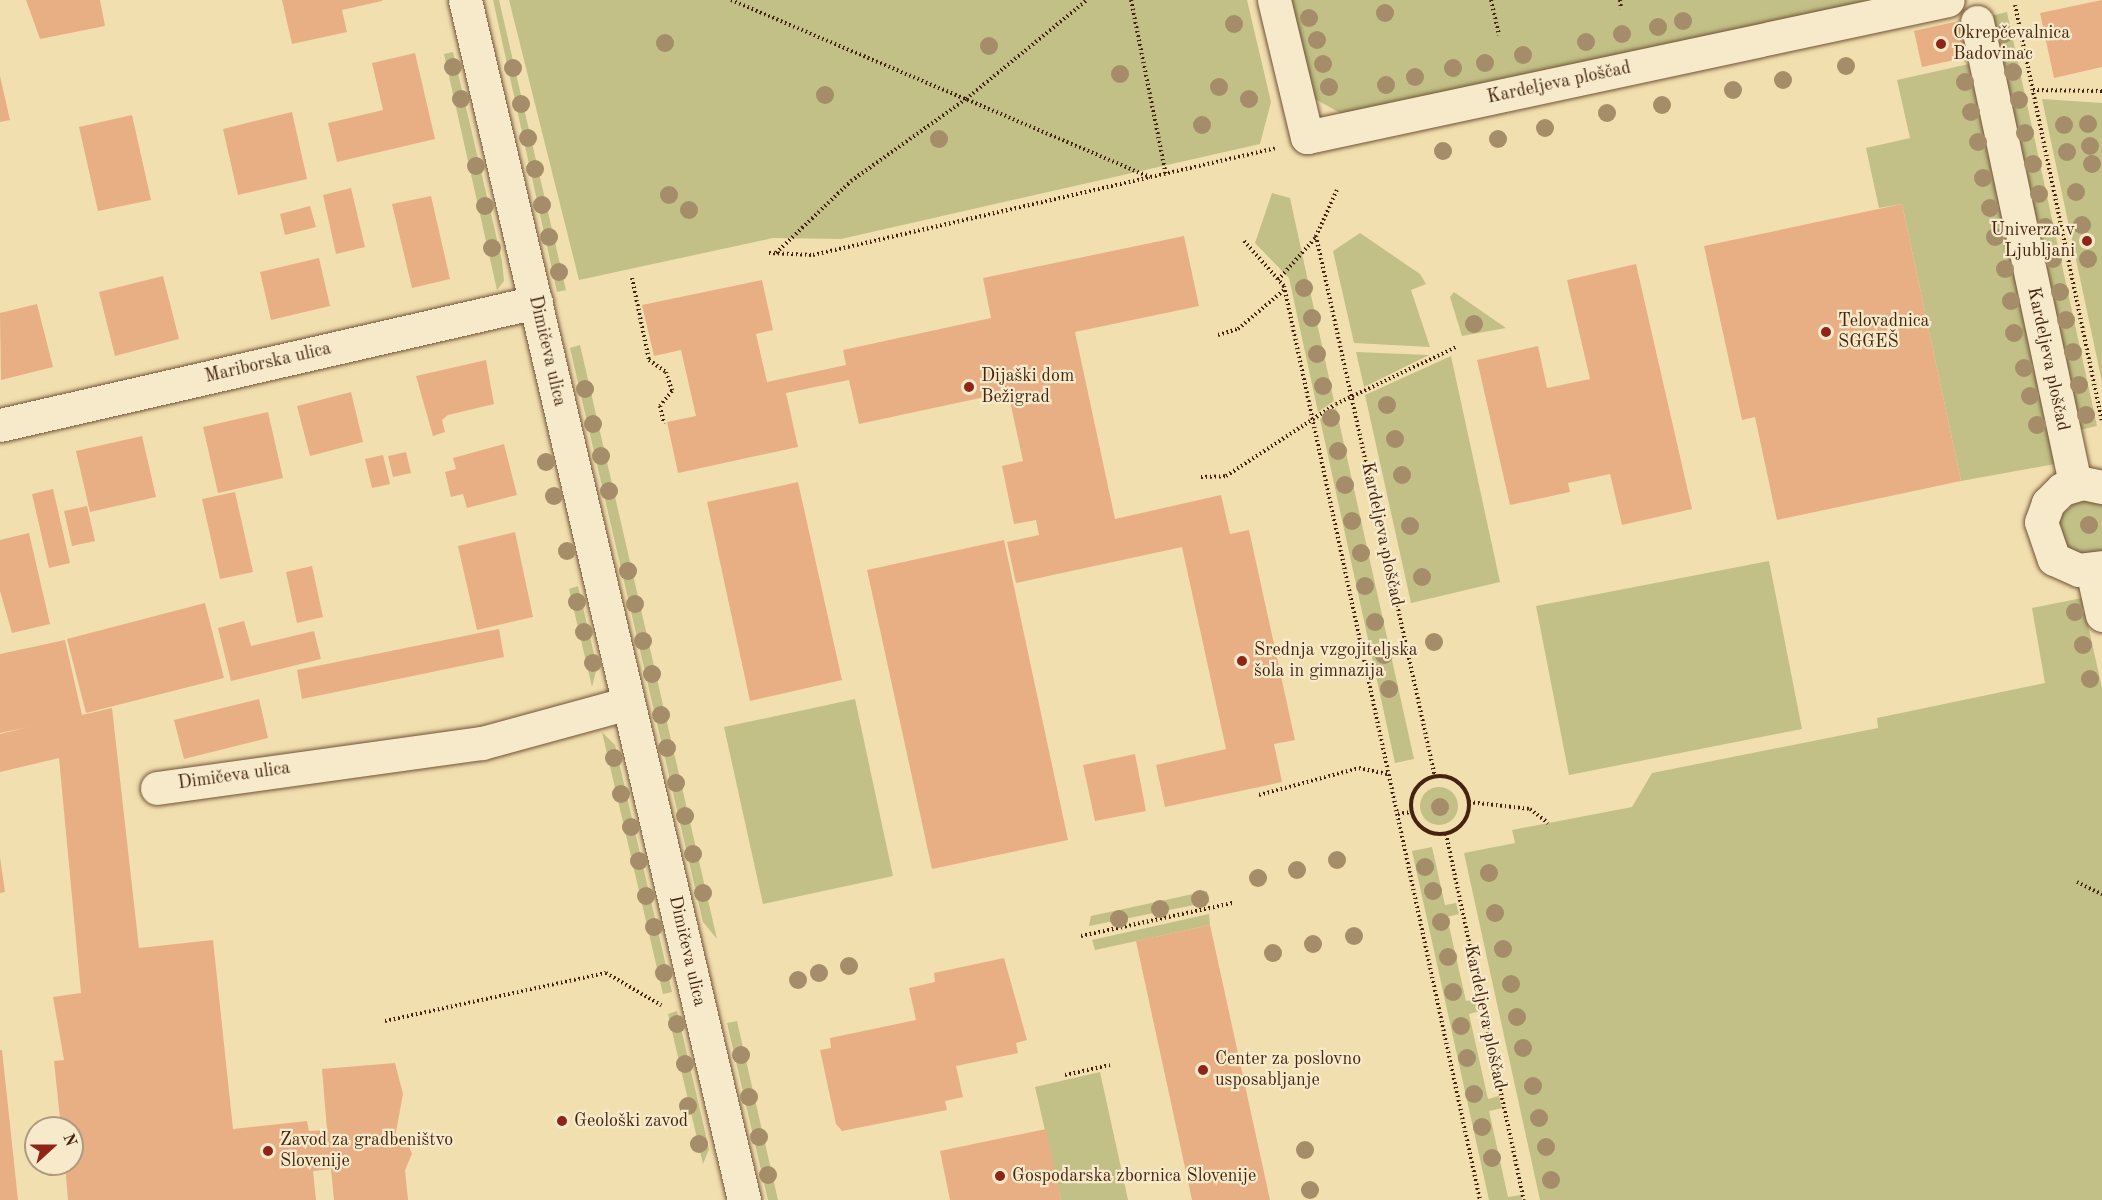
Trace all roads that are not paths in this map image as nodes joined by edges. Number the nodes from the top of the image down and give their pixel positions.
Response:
1 (465, 0) edge
2 (1274, 0) edge
3 (1948, 0) edge
4 (1977, 22) dead end
5 (536, 302) junction
6 (0, 425) edge
7 (2088, 486) edge
8 (2097, 568) edge
9 (2102, 615) edge
10 (628, 703) junction
11 (157, 788) dead end
12 (744, 1200) edge

1 - 5 street, Dimičeva ulica
2 - 3 street, Kardeljeva ploščad
4 - 7 street, Kardeljeva ploščad
5 - 6 street, Mariborska ulica
5 - 10 street, Dimičeva ulica
7 - 8 street
8 - 9 street
10 - 11 street, Dimičeva ulica
10 - 12 street, Dimičeva ulica

